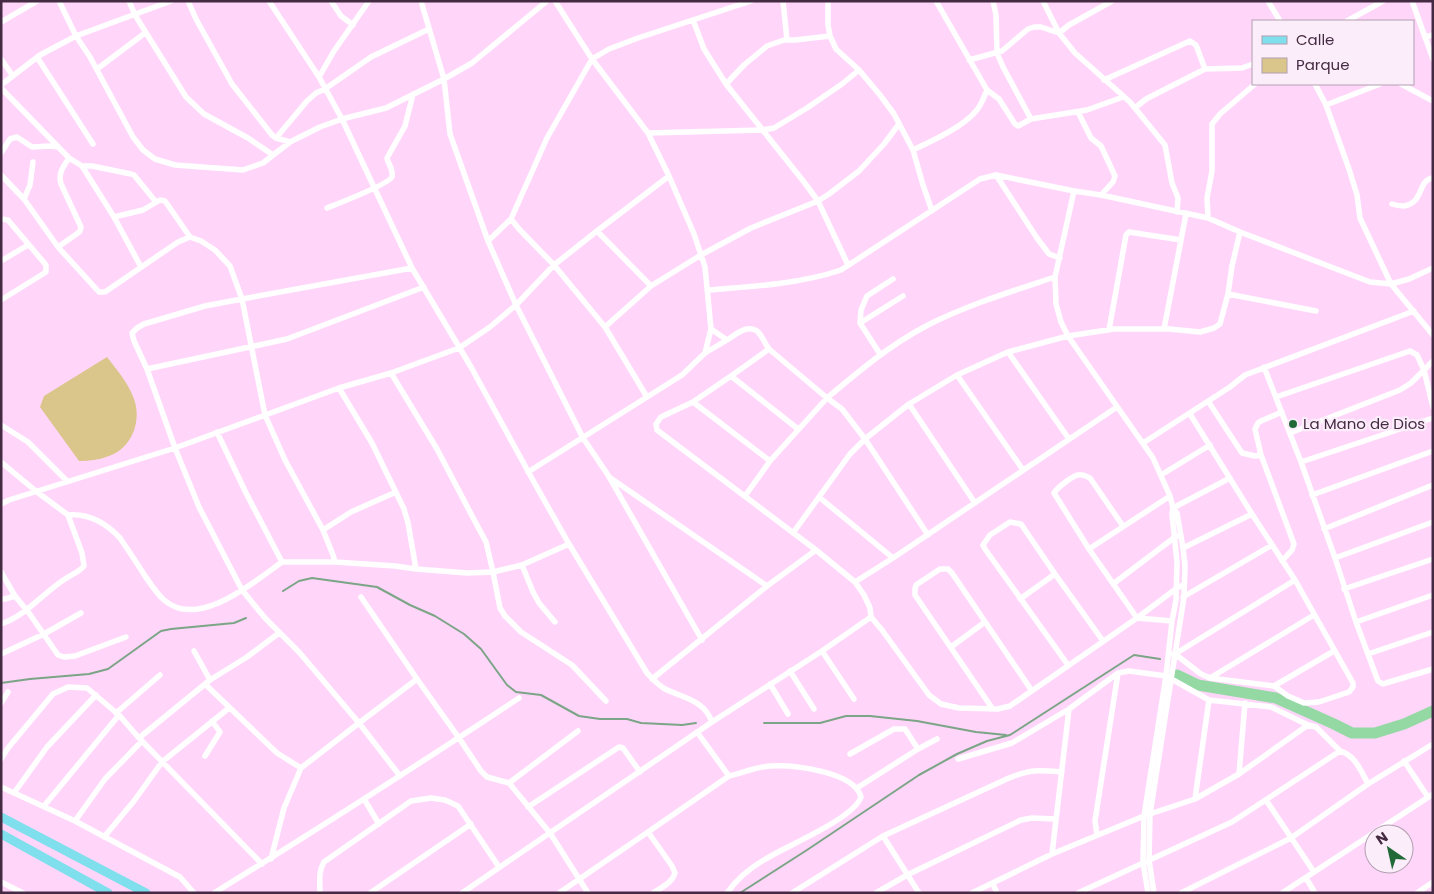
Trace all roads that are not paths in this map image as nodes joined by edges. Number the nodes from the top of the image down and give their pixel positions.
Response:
1 (37, 1) edge
2 (59, 1) edge
3 (129, 1) edge
4 (171, 1) edge
5 (188, 1) edge
6 (269, 1) edge
7 (331, 1) edge
8 (369, 1) edge
9 (421, 1) edge
10 (546, 1) edge
11 (554, 1) edge
12 (751, 1) edge
13 (783, 1) edge
14 (828, 1) edge
15 (936, 1) edge
16 (993, 1) edge
17 (1044, 1) edge
18 (1112, 1) edge
19 (1268, 1) edge
20 (1383, 1) edge
21 (1412, 1) edge
22 (135, 16) junction
23 (693, 20) junction
24 (1279, 20) edge
25 (1349, 20) edge
26 (1, 22) edge
27 (353, 25) junction
28 (429, 29) junction
29 (146, 33) junction
30 (1059, 33) junction
31 (1433, 35) edge
32 (76, 36) junction
33 (830, 36) junction
34 (1425, 37) junction
35 (787, 40) junction
36 (998, 53) junction
37 (37, 57) junction
38 (1, 59) edge
39 (592, 59) junction
40 (969, 60) junction
41 (1433, 60) edge
42 (1252, 64) edge
43 (97, 69) junction
44 (1205, 69) junction
45 (859, 70) junction
46 (13, 76) junction
47 (319, 77) junction
48 (444, 80) junction
49 (1104, 80) junction
50 (726, 84) junction
51 (1254, 85) edge
52 (1316, 85) edge
53 (1377, 85) edge
54 (1403, 85) edge
55 (1, 87) edge
56 (325, 89) junction
57 (987, 90) junction
58 (413, 94) junction
59 (1123, 97) junction
60 (1433, 100) edge
61 (1326, 105) junction
62 (1135, 108) junction
63 (1078, 112) junction
64 (342, 119) junction
65 (1031, 119) junction
66 (899, 124) junction
67 (762, 130) junction
68 (648, 134) junction
69 (276, 138) junction
70 (290, 142) junction
71 (93, 144) dead end
72 (58, 147) junction
73 (913, 150) junction
74 (1, 153) edge
75 (274, 155) junction
76 (69, 158) junction
77 (33, 162) dead end
78 (82, 166) junction
79 (1, 175) edge
80 (996, 175) junction
81 (669, 176) junction
82 (1433, 178) edge
83 (374, 188) junction
84 (1074, 191) junction
85 (1101, 195) junction
86 (24, 199) junction
87 (818, 201) junction
88 (156, 202) junction
89 (1392, 204) dead end
90 (327, 208) dead end
91 (932, 211) junction
92 (1177, 212) junction
93 (1186, 214) junction
94 (114, 216) junction
95 (1, 218) edge
96 (1208, 218) junction
97 (511, 219) junction
98 (597, 230) junction
99 (1240, 232) junction
100 (190, 237) junction
101 (1181, 240) junction
102 (488, 241) junction
103 (28, 245) junction
104 (58, 247) junction
105 (701, 255) junction
106 (1060, 258) junction
107 (1, 262) edge
108 (554, 265) junction
109 (848, 265) junction
110 (141, 267) junction
111 (412, 268) junction
112 (1433, 268) edge
113 (1056, 277) junction
114 (893, 279) dead end
115 (1391, 284) junction
116 (651, 286) junction
117 (424, 288) junction
118 (708, 290) junction
119 (1228, 294) junction
120 (903, 296) dead end
121 (242, 298) junction
122 (1, 300) edge
123 (516, 305) junction
124 (1316, 311) dead end
125 (1414, 311) junction
126 (860, 323) junction
127 (605, 327) junction
128 (711, 329) junction
129 (1164, 329) junction
130 (1109, 330) junction
131 (1433, 335) edge
132 (1068, 336) junction
133 (727, 340) junction
134 (250, 347) junction
135 (459, 348) junction
136 (769, 349) junction
137 (1008, 352) junction
138 (704, 353) junction
139 (880, 354) junction
140 (1433, 361) edge
141 (1264, 367) junction
142 (147, 369) junction
143 (1424, 370) junction
144 (391, 373) junction
145 (957, 375) junction
146 (731, 376) junction
147 (339, 388) junction
148 (647, 397) junction
149 (1276, 397) junction
150 (827, 398) junction
151 (1208, 401) junction
152 (693, 402) junction
153 (909, 404) junction
154 (1117, 407) junction
155 (1433, 407) edge
156 (1282, 412) junction
157 (265, 414) junction
158 (1190, 414) junction
159 (1433, 418) edge
160 (1, 425) edge
161 (798, 429) junction
162 (217, 432) junction
163 (1290, 433) junction
164 (583, 438) junction
165 (865, 439) junction
166 (1070, 439) junction
167 (1142, 443) junction
168 (1210, 445) junction
169 (175, 448) junction
170 (1433, 450) edge
171 (1261, 455) junction
172 (770, 461) junction
173 (1, 462) edge
174 (1301, 462) junction
175 (1023, 470) junction
176 (528, 472) junction
177 (608, 475) junction
178 (1161, 475) junction
179 (1230, 478) junction
180 (67, 481) junction
181 (1433, 485) edge
182 (37, 492) junction
183 (396, 492) junction
184 (1312, 495) junction
185 (745, 496) junction
186 (1170, 496) junction
187 (819, 497) junction
188 (975, 502) junction
189 (1, 504) edge
190 (1173, 508) junction
191 (1252, 514) junction
192 (68, 515) junction
193 (1433, 522) edge
194 (1123, 526) junction
195 (1324, 529) junction
196 (323, 530) junction
197 (793, 533) junction
198 (928, 535) junction
199 (1178, 536) junction
200 (569, 544) junction
201 (1272, 546) junction
202 (1183, 548) junction
203 (1089, 549) junction
204 (816, 550) junction
205 (893, 558) junction
206 (1335, 558) junction
207 (1433, 559) edge
208 (1282, 561) junction
209 (282, 562) junction
210 (334, 562) junction
211 (522, 565) junction
212 (416, 569) junction
213 (1, 572) edge
214 (493, 572) junction
215 (1055, 574) junction
216 (1295, 580) junction
217 (855, 582) junction
218 (1114, 584) junction
219 (1183, 585) junction
220 (767, 586) junction
221 (1177, 588) junction
222 (1344, 589) junction
223 (242, 590) junction
224 (1433, 595) edge
225 (15, 596) junction
226 (1184, 596) junction
227 (361, 597) dead end
228 (1, 599) edge
229 (1020, 599) junction
230 (1176, 600) junction
231 (27, 610) junction
232 (81, 613) dead end
233 (1314, 615) junction
234 (871, 617) junction
235 (1136, 618) junction
236 (1172, 621) junction
237 (555, 622) dead end
238 (985, 622) junction
239 (1356, 622) junction
240 (1, 624) edge
241 (1433, 632) edge
242 (279, 633) junction
243 (44, 634) junction
244 (126, 637) dead end
245 (702, 640) junction
246 (1103, 641) junction
247 (951, 647) junction
248 (194, 651) dead end
249 (822, 651) junction
250 (1334, 651) junction
251 (1, 654) edge
252 (1172, 654) junction
253 (1368, 654) junction
254 (1068, 665) junction
255 (1433, 669) edge
256 (790, 671) junction
257 (1118, 673) junction
258 (160, 675) dead end
259 (1169, 678) junction
260 (1210, 678) junction
261 (417, 679) junction
262 (652, 679) junction
263 (207, 682) junction
264 (770, 684) junction
265 (1274, 686) junction
266 (1032, 690) junction
267 (8, 692) dead end
268 (96, 695) junction
269 (519, 698) dead end
270 (854, 699) dead end
271 (1209, 700) junction
272 (606, 701) dead end
273 (1, 703) edge
274 (1245, 703) junction
275 (229, 708) junction
276 (992, 708) junction
277 (814, 709) dead end
278 (1069, 709) junction
279 (118, 714) junction
280 (788, 714) dead end
281 (212, 721) junction
282 (712, 722) junction
283 (359, 723) junction
284 (1308, 725) junction
285 (578, 731) dead end
286 (697, 732) junction
287 (459, 738) junction
288 (140, 740) junction
289 (937, 740) dead end
290 (1433, 744) edge
291 (918, 749) junction
292 (1340, 751) junction
293 (850, 754) dead end
294 (205, 756) dead end
295 (1, 759) edge
296 (958, 759) dead end
297 (1404, 761) junction
298 (162, 762) junction
299 (301, 768) junction
300 (640, 772) junction
301 (1062, 772) junction
302 (1239, 774) junction
303 (400, 776) junction
304 (729, 776) junction
305 (509, 782) junction
306 (1368, 784) junction
307 (1, 787) edge
308 (857, 788) junction
309 (14, 793) junction
310 (1431, 795) edge
311 (364, 799) junction
312 (1195, 799) junction
313 (1266, 800) junction
314 (44, 806) junction
315 (528, 807) junction
316 (1147, 815) junction
317 (1, 817) edge
318 (75, 820) junction
319 (1055, 820) junction
320 (379, 824) junction
321 (470, 824) junction
322 (648, 832) junction
323 (550, 833) junction
324 (1, 834) edge
325 (1097, 835) junction
326 (883, 836) junction
327 (104, 837) junction
328 (1291, 838) junction
329 (1052, 854) junction
330 (271, 859) junction
331 (1146, 861) junction
332 (262, 864) junction
333 (500, 867) junction
334 (1314, 872) junction
335 (907, 875) junction
336 (1306, 878) junction
337 (579, 879) junction
338 (1, 882) edge
339 (1433, 882) edge
340 (993, 884) junction
341 (802, 887) junction
342 (23, 893) edge
343 (108, 893) edge
344 (146, 893) edge
345 (194, 893) edge
346 (214, 893) edge
347 (320, 893) edge
348 (370, 893) edge
349 (462, 893) edge
350 (559, 893) edge
351 (588, 893) edge
352 (653, 893) edge
353 (727, 893) edge
354 (792, 893) edge
355 (806, 893) edge
356 (876, 893) edge
357 (919, 893) edge
358 (972, 893) edge
359 (997, 893) edge
360 (1078, 893) edge
361 (1148, 893) edge
362 (1154, 893) edge
363 (1181, 893) edge
364 (1282, 893) edge
365 (1316, 893) edge
366 (1417, 893) edge

1 - 26 street
2 - 32 street
3 - 22 street
4 - 22 street
5 - 69 street
6 - 47 street
7 - 27 street
8 - 27 street
9 - 28 street
10 - 48 street
11 - 39 street
12 - 23 street
13 - 35 street
14 - 33 street
15 - 40 street
16 - 36 street
17 - 30 street
18 - 30 street
19 - 24 street
20 - 25 street
21 - 34 street
22 - 29 street
22 - 32 street
23 - 39 street
23 - 50 street
27 - 47 street
28 - 48 street
28 - 56 street
29 - 43 street
29 - 75 street
30 - 36 street
30 - 49 street
31 - 34 street
32 - 37 street
32 - 43 street
33 - 35 street
33 - 45 street
34 - 41 street
35 - 50 street
36 - 40 street
36 - 65 street
37 - 46 street
37 - 71 street
38 - 46 street
39 - 68 street
39 - 97 street
40 - 57 street
42 - 44 street
43 - 75 street
44 - 49 street
44 - 62 street
45 - 66 street
45 - 67 street
46 - 55 street
47 - 56 street
48 - 58 street
48 - 102 street
49 - 59 street
50 - 67 street
51 - 96 street
52 - 61 street
53 - 61 street
54 - 60 street
55 - 72 street
56 - 64 street
56 - 69 street
57 - 65 street
57 - 73 street
58 - 64 street
58 - 83 street
59 - 62 street
59 - 63 street
61 - 115 street
62 - 92 street
63 - 65 street
63 - 85 street
64 - 70 street
64 - 83 street
66 - 73 street
66 - 87 street
67 - 68 street
67 - 87 street
68 - 81 street
69 - 70 street
70 - 75 street
72 - 74 street
72 - 76 street
73 - 91 street
76 - 78 street
76 - 104 street
77 - 86 street
78 - 88 street
78 - 94 street
79 - 86 street
80 - 84 street
80 - 91 street
80 - 106 street
81 - 98 street
81 - 105 street
82 - 89 street
83 - 90 street
83 - 111 street
84 - 85 street
84 - 106 street
85 - 92 street
86 - 104 street
87 - 105 street
87 - 109 street
88 - 94 street
88 - 100 street
91 - 109 street
92 - 93 street
93 - 96 street
93 - 101 street
94 - 110 street
95 - 103 street
96 - 99 street
97 - 102 street
97 - 108 street
98 - 108 street
98 - 116 street
99 - 115 street
99 - 119 street
100 - 110 street
100 - 121 street
101 - 129 street
101 - 130 street
102 - 123 street
103 - 107 street
103 - 122 street
104 - 110 street
105 - 116 street
105 - 118 street
106 - 113 street
108 - 123 street
108 - 127 street
109 - 118 street
111 - 117 street
111 - 121 street
112 - 115 street
113 - 132 street
113 - 139 street
114 - 126 street
115 - 125 street
116 - 127 street
117 - 134 street
117 - 135 street
118 - 128 street
119 - 124 street
119 - 129 street
120 - 126 street
121 - 134 street
121 - 142 street
123 - 135 street
123 - 164 street
125 - 131 street
125 - 141 street
126 - 139 street
127 - 148 street
128 - 133 street
128 - 138 street
129 - 130 street
130 - 132 street
132 - 137 street
132 - 154 street
133 - 136 street
133 - 138 street
134 - 142 street
134 - 157 street
135 - 144 street
135 - 176 street
136 - 146 street
136 - 150 street
137 - 145 street
137 - 166 street
138 - 148 street
139 - 150 street
140 - 143 street
141 - 149 street
141 - 151 street
142 - 169 street
143 - 149 street
143 - 155 street
143 - 163 street
144 - 147 street
144 - 214 street
145 - 153 street
145 - 175 street
146 - 152 street
146 - 161 street
147 - 157 street
147 - 183 street
148 - 164 street
149 - 156 street
150 - 161 street
150 - 165 street
151 - 158 street
151 - 171 street
152 - 172 street
152 - 185 street
153 - 165 street
153 - 188 street
154 - 166 street
154 - 167 street
156 - 163 street
156 - 171 street
157 - 162 street
157 - 196 street
158 - 167 street
158 - 168 street
159 - 174 street
160 - 180 street
161 - 172 street
162 - 169 street
162 - 209 street
163 - 174 street
164 - 176 street
164 - 177 street
165 - 187 street
165 - 198 street
166 - 175 street
167 - 178 street
168 - 178 street
168 - 179 street
169 - 180 street
169 - 223 street
170 - 184 street
171 - 208 street
172 - 185 street
173 - 182 street
174 - 184 street
175 - 188 street
176 - 200 street
177 - 220 street
177 - 245 street
178 - 186 street
179 - 190 street
179 - 191 street
180 - 182 street
181 - 195 street
182 - 189 street
182 - 192 street
183 - 196 street
183 - 212 street
184 - 195 street
185 - 197 street
186 - 190 street
186 - 194 street
187 - 197 street
187 - 205 street
188 - 198 street
190 - 199 street
191 - 201 street
191 - 202 street
192 - 223 street
192 - 231 street
193 - 206 street
194 - 203 street
194 - 203 street
195 - 206 street
196 - 210 street
197 - 204 street
198 - 205 street
199 - 202 street
199 - 218 street
199 - 221 street
200 - 211 street
200 - 262 street
201 - 208 street
201 - 226 street
202 - 219 street
203 - 218 street
204 - 217 street
204 - 220 street
205 - 217 street
206 - 222 street
207 - 222 street
208 - 216 street
209 - 210 street
209 - 223 street
210 - 212 street
211 - 214 street
211 - 237 street
212 - 214 street
213 - 225 street
214 - 272 street
215 - 229 street
215 - 229 street
215 - 246 street
216 - 233 street
216 - 252 street
217 - 234 street
218 - 235 street
219 - 221 street
219 - 226 street
220 - 245 street
221 - 230 street
221 - 235 street
222 - 239 street
223 - 242 street
224 - 239 street
225 - 228 street
225 - 231 street
226 - 230 street
226 - 252 street
227 - 261 street
229 - 254 street
230 - 236 street
231 - 240 street
231 - 243 street
232 - 243 street
233 - 250 street
233 - 260 street
234 - 249 street
234 - 276 street
235 - 236 street
235 - 246 street
236 - 252 street
238 - 247 street
238 - 247 street
238 - 266 street
239 - 253 street
241 - 253 street
242 - 263 street
242 - 283 street
243 - 244 street
243 - 251 street
245 - 262 street
246 - 254 street
247 - 276 street
248 - 263 street
249 - 256 street
249 - 270 street
250 - 265 street
250 - 265 street
252 - 259 street
252 - 260 street
253 - 255 street
254 - 266 street
256 - 264 street
256 - 277 street
257 - 259 street
257 - 278 street
257 - 325 street
258 - 279 street
259 - 271 street
259 - 316 street
260 - 265 street
261 - 283 street
261 - 287 street
262 - 282 street
263 - 275 street
263 - 288 street
264 - 280 street
264 - 282 street
266 - 276 street
267 - 273 street
268 - 279 street
268 - 295 street
268 - 309 street
269 - 287 street
271 - 274 street
271 - 312 street
274 - 284 street
274 - 302 street
275 - 281 street
275 - 299 street
278 - 296 street
278 - 301 street
279 - 288 street
279 - 314 street
281 - 294 street
281 - 298 street
282 - 286 street
283 - 299 street
283 - 303 street
284 - 292 street
284 - 302 street
285 - 305 street
286 - 300 street
286 - 304 street
287 - 303 street
287 - 305 street
288 - 298 street
288 - 318 street
289 - 291 street
290 - 297 street
291 - 293 street
291 - 308 street
292 - 306 street
292 - 313 street
297 - 306 street
297 - 310 street
298 - 327 street
298 - 332 street
299 - 330 street
300 - 315 street
300 - 323 street
301 - 319 street
301 - 326 street
302 - 312 street
303 - 311 street
304 - 308 street
304 - 322 street
305 - 315 street
306 - 328 street
307 - 309 street
308 - 353 street
309 - 314 street
310 - 334 street
311 - 320 street
311 - 330 street
312 - 316 street
313 - 328 street
313 - 331 street
314 - 318 street
315 - 323 street
316 - 325 street
316 - 331 street
317 - 344 main road
318 - 327 street
319 - 329 street
319 - 335 street
320 - 321 street
320 - 347 street
321 - 333 street
321 - 348 street
322 - 337 street
322 - 352 street
323 - 333 street
323 - 337 street
324 - 343 main road
325 - 329 street
326 - 335 street
326 - 341 street
327 - 345 street
328 - 334 street
328 - 363 street
329 - 340 street
330 - 332 street
331 - 360 street
331 - 361 street
331 - 362 street
332 - 346 street
333 - 349 street
334 - 336 street
335 - 356 street
335 - 357 street
336 - 364 street
336 - 365 street
337 - 350 street
337 - 351 street
338 - 342 street
339 - 366 street
340 - 358 street
340 - 359 street
341 - 354 street
341 - 355 street

